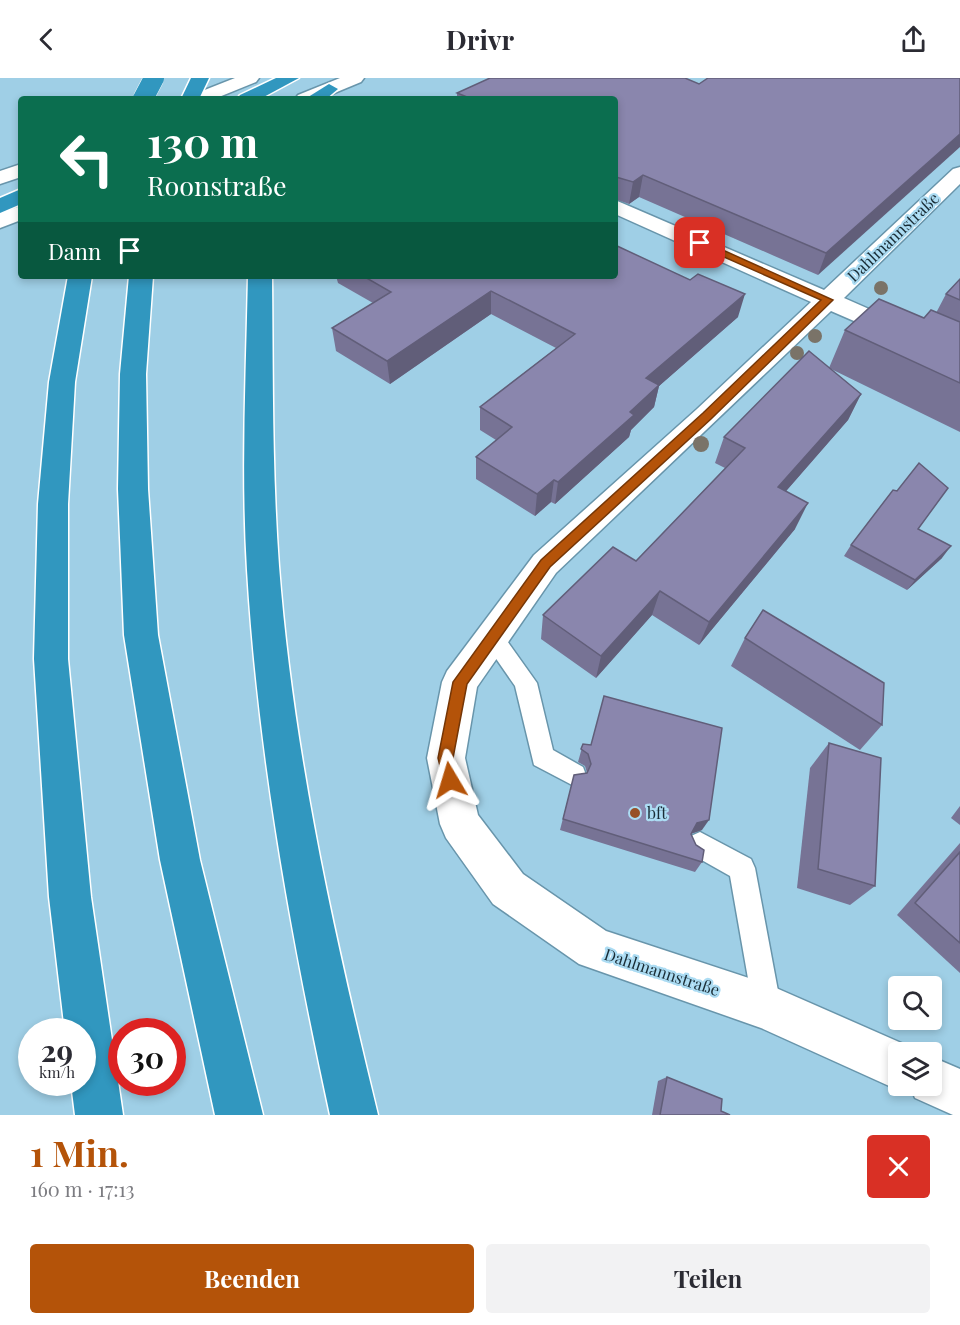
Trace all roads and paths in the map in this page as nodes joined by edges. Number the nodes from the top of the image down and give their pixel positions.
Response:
1 (154, 78) edge
2 (200, 78) edge
3 (250, 78) edge
4 (290, 78) edge
5 (355, 78) edge
6 (322, 94) edge
7 (145, 96) edge
8 (191, 96) edge
9 (205, 96) edge
10 (252, 96) edge
11 (18, 171) edge
12 (960, 173) edge
13 (0, 178) edge
14 (18, 193) edge
15 (18, 195) edge
16 (0, 196) edge
17 (0, 207) edge
18 (618, 207) edge
19 (18, 213) edge
20 (0, 221) edge
21 (80, 279) edge
22 (141, 279) edge
23 (258, 281) edge
24 (828, 300) junction
25 (960, 359) edge
26 (492, 637) junction
27 (574, 775) edge
28 (700, 845) edge
29 (767, 1007) junction
30 (888, 1061) edge
31 (942, 1086) edge
32 (960, 1094) edge
33 (99, 1115) edge
34 (239, 1115) edge
35 (354, 1115) edge

1 - 7 highway, bridge
2 - 8 highway
3 - 9 street
4 - 10 highway
5 - 6 street
11 - 13 street
12 - 24 street, Dahlmannstraße
14 - 16 highway
15 - 17 highway
18 - 24 street
19 - 20 street
21 - 33 highway
22 - 34 highway
23 - 35 highway
24 - 25 street
24 - 26 street, Dahlmannstraße
26 - 27 lane
26 - 29 street, Dahlmannstraße
28 - 29 lane
29 - 30 street, Dahlmannstraße
31 - 32 street

